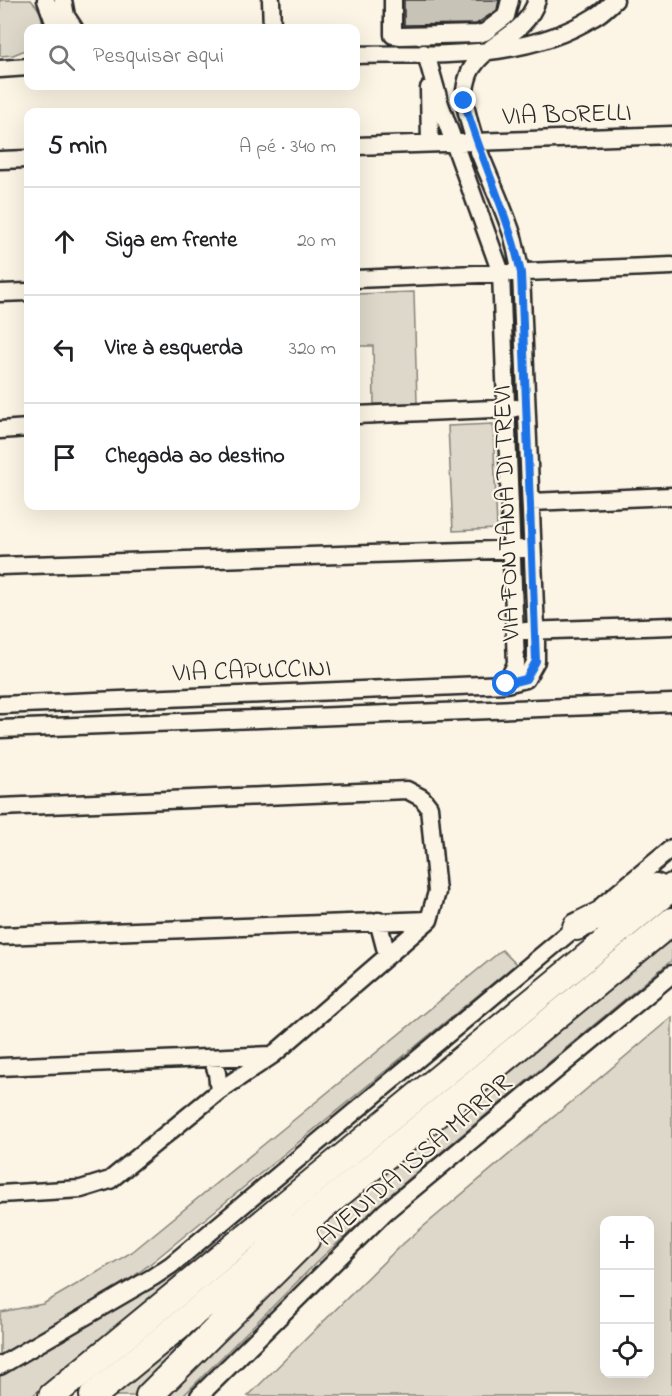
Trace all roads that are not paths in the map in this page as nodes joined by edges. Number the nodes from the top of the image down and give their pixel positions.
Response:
1 (46, 0) edge
2 (63, 0) edge
3 (271, 0) edge
4 (393, 0) edge
5 (510, 0) edge
6 (537, 0) edge
7 (615, 0) edge
8 (53, 24) edge
9 (71, 24) edge
10 (272, 24) edge
11 (434, 35) junction
12 (487, 52) junction
13 (423, 53) junction
14 (360, 55) edge
15 (24, 66) edge
16 (0, 69) edge
17 (672, 135) edge
18 (476, 142) junction
19 (430, 143) junction
20 (454, 143) junction
21 (360, 146) edge
22 (24, 159) edge
23 (0, 160) edge
24 (672, 267) edge
25 (501, 273) junction
26 (521, 273) junction
27 (360, 279) edge
28 (24, 292) edge
29 (0, 293) edge
30 (525, 408) junction
31 (505, 409) junction
32 (360, 415) edge
33 (24, 428) edge
34 (0, 429) edge
35 (672, 496) edge
36 (531, 502) junction
37 (513, 549) junction
38 (531, 549) junction
39 (0, 566) edge
40 (672, 626) edge
41 (515, 631) junction
42 (536, 631) junction
43 (506, 684) junction
44 (672, 703) edge
45 (0, 705) edge
46 (0, 729) edge
47 (0, 807) edge
48 (672, 848) edge
49 (672, 879) edge
50 (672, 887) edge
51 (429, 920) junction
52 (378, 921) junction
53 (672, 921) edge
54 (576, 927) junction
55 (0, 936) edge
56 (387, 955) junction
57 (672, 974) edge
58 (274, 1054) junction
59 (212, 1058) junction
60 (0, 1067) edge
61 (219, 1091) junction
62 (368, 1171) junction
63 (0, 1194) edge
64 (0, 1366) edge
65 (52, 1396) edge
66 (93, 1396) edge
67 (148, 1396) edge
68 (199, 1396) edge

1 - 8 street
2 - 9 street
3 - 10 street
4 - 11 street
5 - 11 street
6 - 12 street
7 - 12 street
11 - 13 street
12 - 13 street
12 - 18 street, VIA FONTANA DI TREVI
13 - 14 street
13 - 19 street
13 - 20 street, VIA FONTANA DI TREVI
15 - 16 street
17 - 18 street, VIA BORELLI
18 - 20 street, VIA BORELLI
18 - 26 street, VIA FONTANA DI TREVI
19 - 20 street, VIA BORELLI
19 - 21 street, VIA BORELLI
20 - 25 street, VIA FONTANA DI TREVI
22 - 23 street
24 - 26 street
25 - 26 street
25 - 27 street
25 - 31 street, VIA FONTANA DI TREVI
26 - 30 street, VIA FONTANA DI TREVI
28 - 29 street
30 - 31 street
30 - 36 street, VIA FONTANA DI TREVI
31 - 32 street
31 - 37 street, VIA FONTANA DI TREVI
33 - 34 street
35 - 36 street
36 - 38 street, VIA FONTANA DI TREVI
37 - 38 street
37 - 39 street
37 - 41 street, VIA FONTANA DI TREVI
38 - 42 street, VIA FONTANA DI TREVI
40 - 42 street
41 - 42 street
41 - 43 street, VIA FONTANA DI TREVI
42 - 43 street, VIA FONTANA DI TREVI
43 - 45 street, VIA CAPUCCINI
44 - 46 street
47 - 51 street
48 - 54 street
49 - 54 highway
50 - 65 highway
51 - 52 street
51 - 56 street
52 - 55 street
52 - 56 street
53 - 62 highway
54 - 64 street
56 - 58 street
57 - 68 street, AVENIDA ISSA MARAR
58 - 59 street
58 - 61 street
59 - 60 street
59 - 61 street
61 - 63 street
62 - 66 highway
62 - 67 highway

